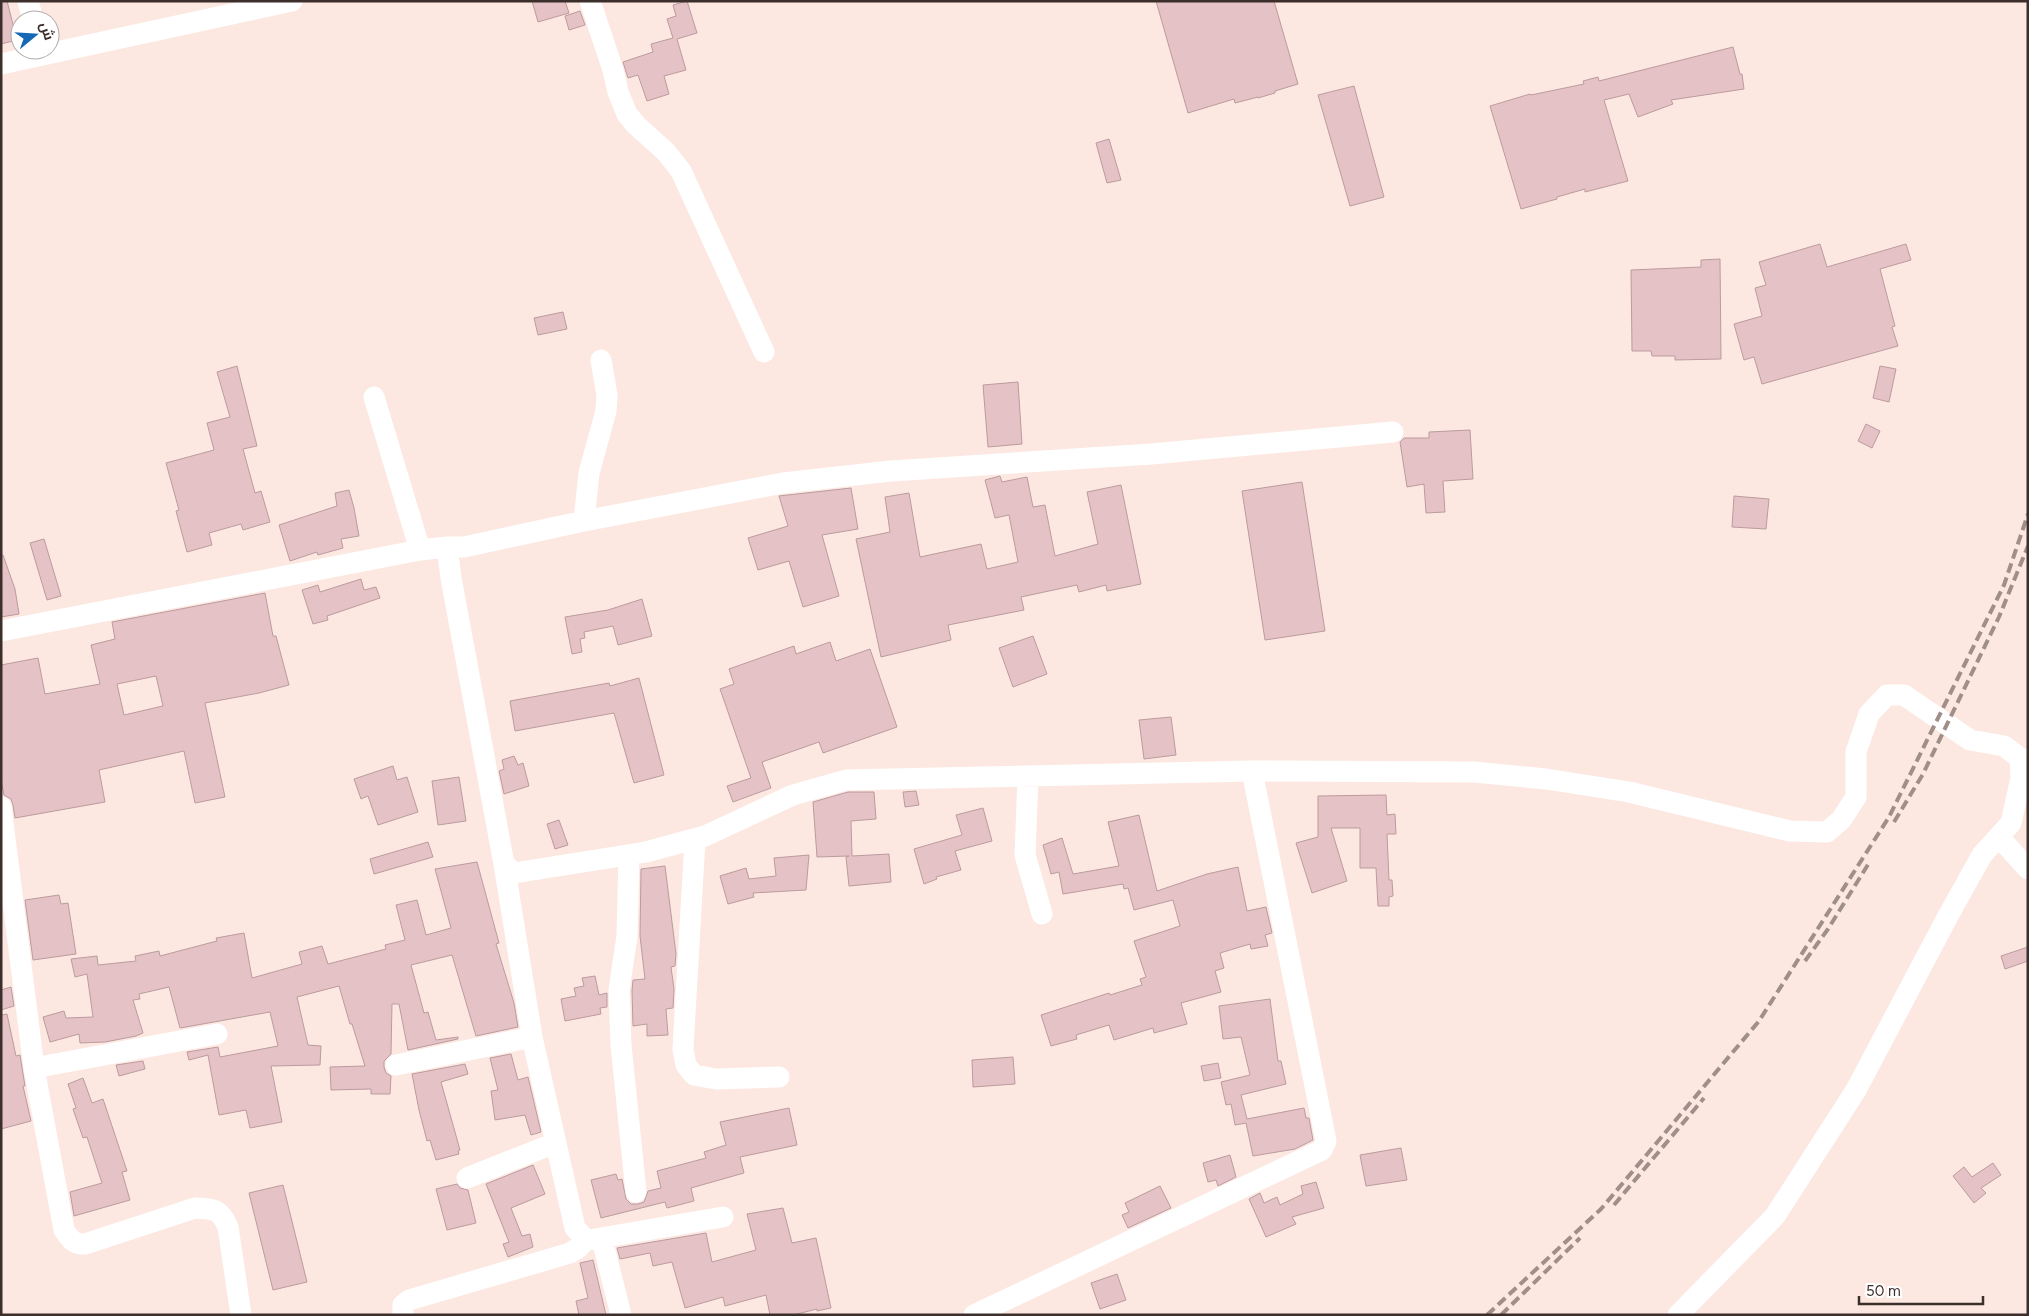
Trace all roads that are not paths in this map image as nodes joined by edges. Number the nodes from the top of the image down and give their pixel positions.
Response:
1 (292, 1) edge
2 (590, 1) edge
3 (60, 49) edge
4 (16, 60) edge
5 (1, 64) edge
6 (764, 352) dead end
7 (601, 360) dead end
8 (374, 397) dead end
9 (1393, 432) dead end
10 (584, 521) junction
11 (447, 547) junction
12 (420, 550) junction
13 (1, 631) edge
14 (1252, 771) junction
15 (1028, 777) junction
16 (1, 806) edge
17 (1999, 837) junction
18 (695, 839) junction
19 (629, 855) junction
20 (504, 864) junction
21 (2028, 870) edge
22 (1042, 914) dead end
23 (217, 1034) dead end
24 (532, 1037) junction
25 (396, 1065) dead end
26 (34, 1068) junction
27 (779, 1078) dead end
28 (555, 1143) junction
29 (467, 1178) dead end
30 (636, 1192) dead end
31 (723, 1217) dead end
32 (594, 1239) junction
33 (241, 1315) edge
34 (403, 1315) edge
35 (621, 1315) edge
36 (974, 1315) edge
37 (1678, 1315) edge

1 - 3 street
2 - 6 street
4 - 5 street
7 - 10 street
8 - 12 street
9 - 10 street
10 - 11 street
11 - 12 street
11 - 20 street
12 - 13 street
14 - 15 street
14 - 17 street
14 - 36 street
15 - 18 street
15 - 22 street
16 - 26 street
17 - 21 street
17 - 37 street
18 - 19 street
18 - 27 street
19 - 20 street
19 - 30 street
20 - 24 street
23 - 26 street
24 - 25 street
24 - 28 street
26 - 33 street
28 - 29 street
28 - 32 street
31 - 32 street
32 - 34 street
32 - 35 street

